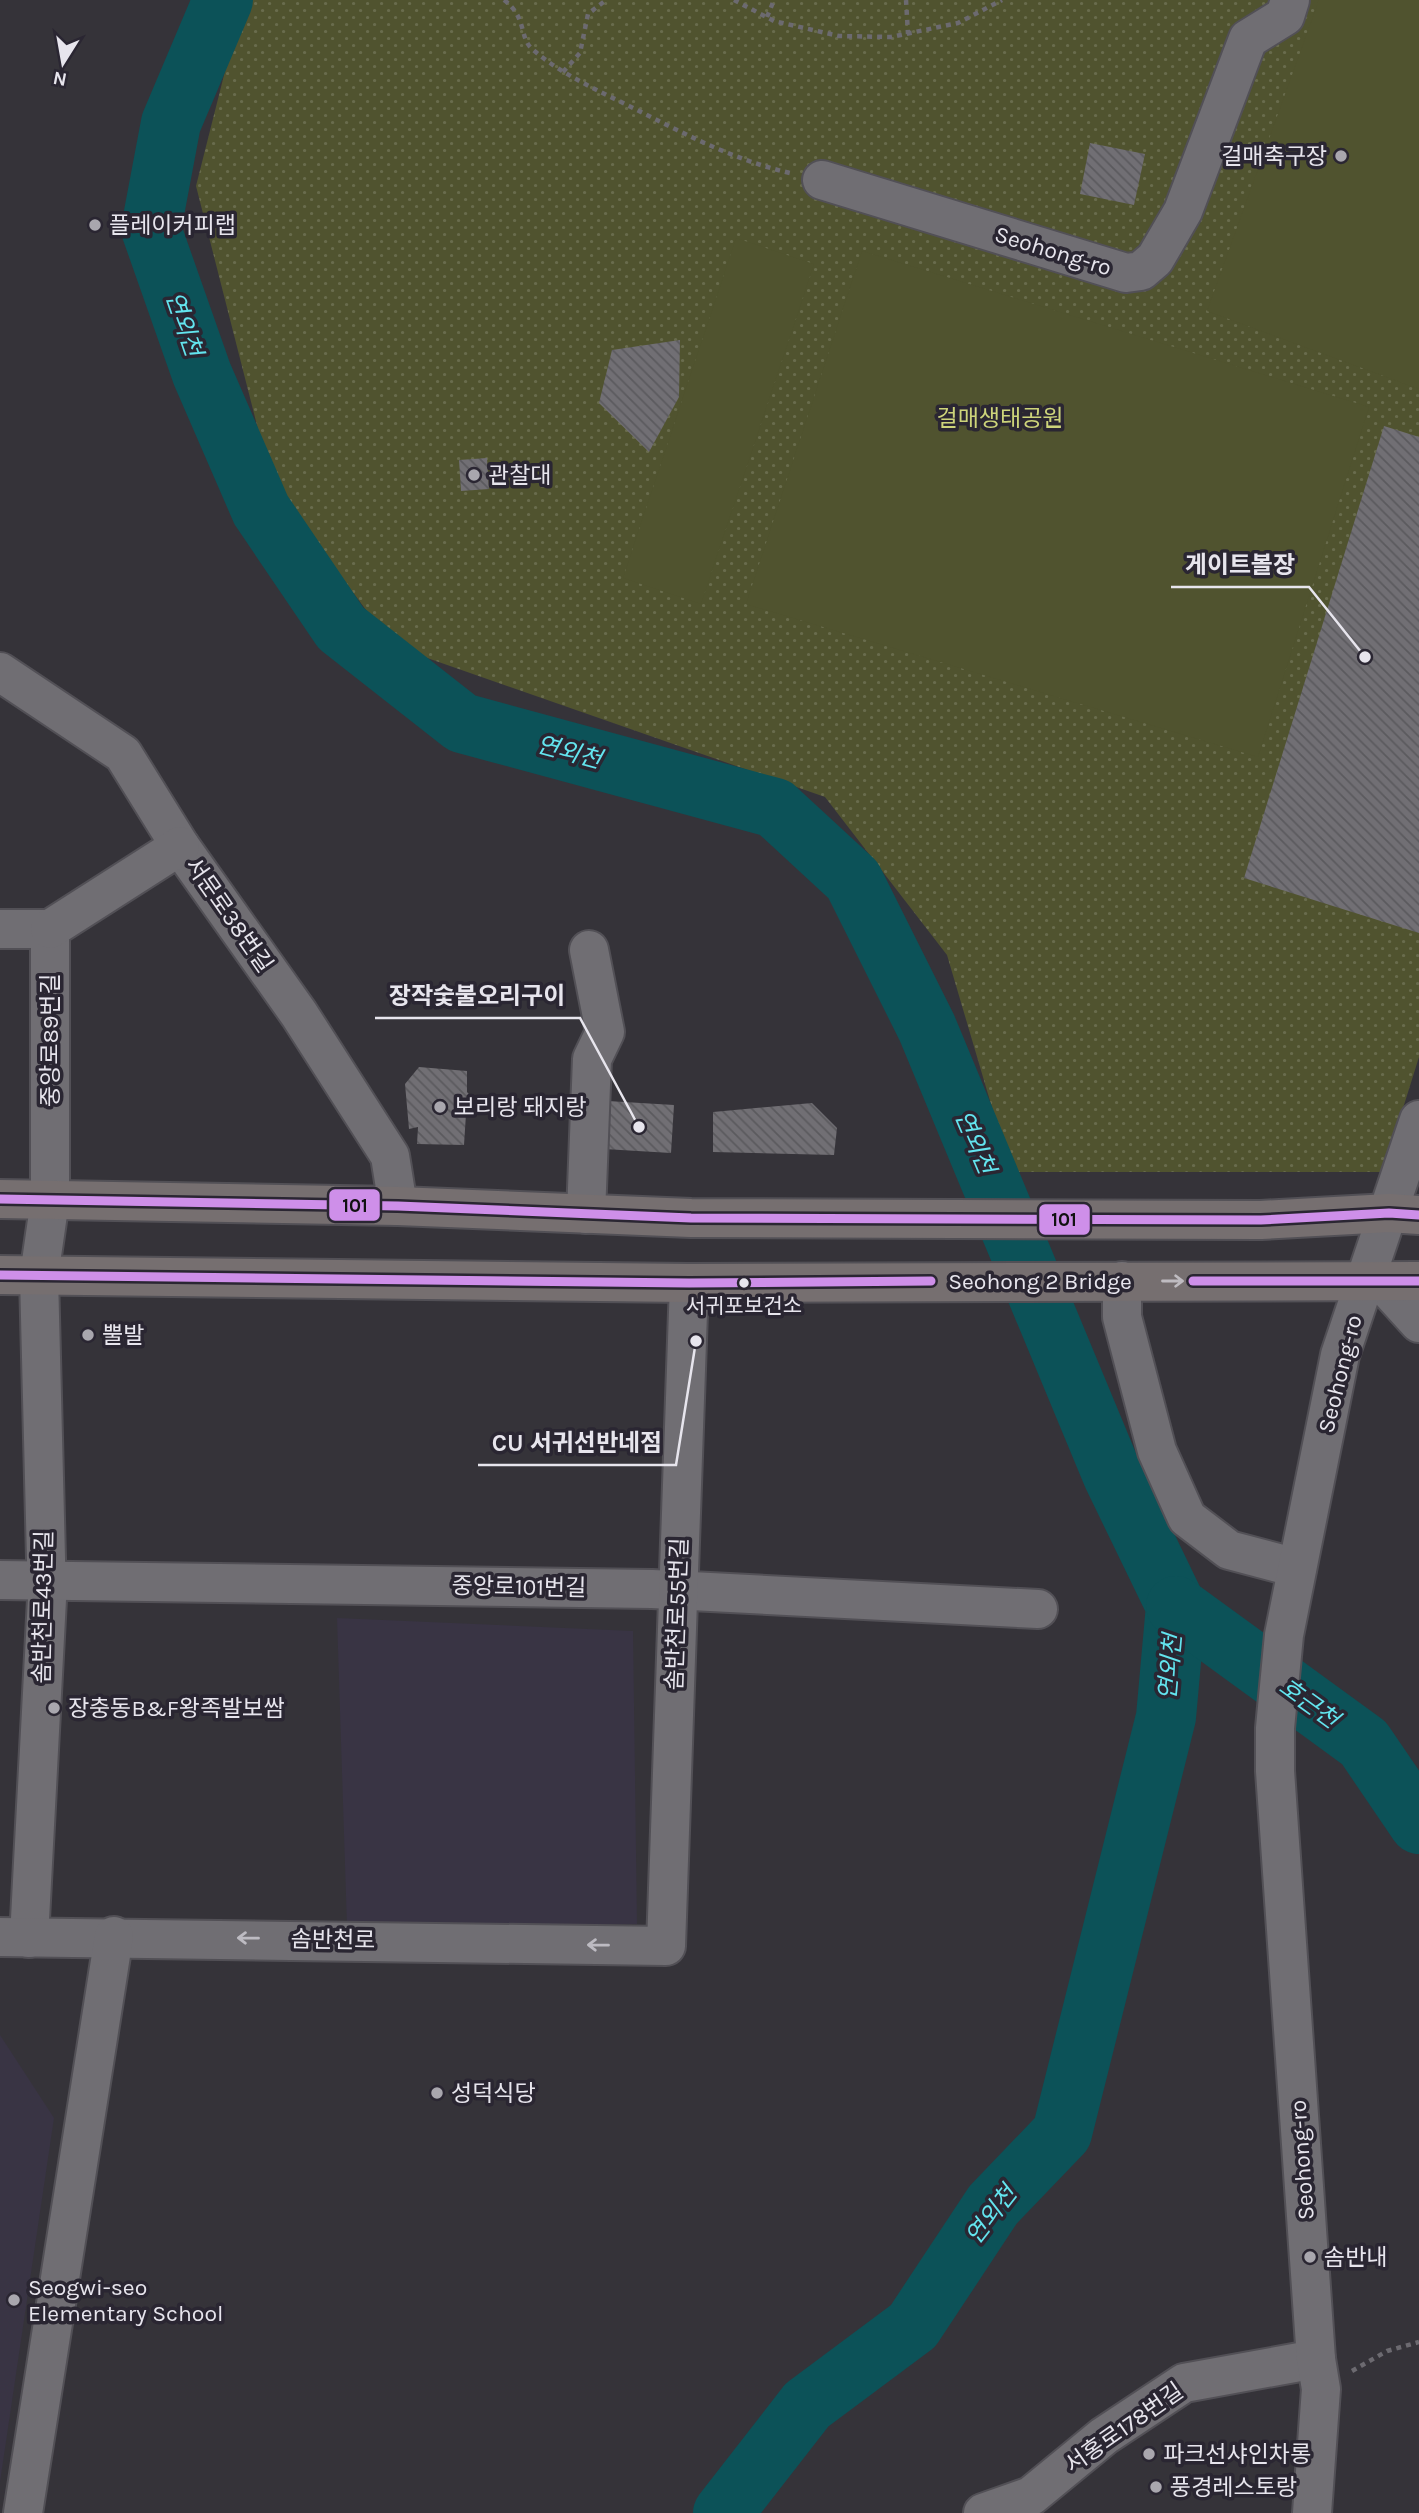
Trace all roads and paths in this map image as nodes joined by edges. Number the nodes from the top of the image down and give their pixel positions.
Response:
1 (504, 0) edge
2 (606, 0) edge
3 (734, 0) edge
4 (774, 0) edge
5 (905, 0) edge
6 (1002, 0) edge
7 (1290, 0) edge
8 (767, 17) junction
9 (908, 34) junction
10 (563, 72) junction
11 (822, 180) joint
12 (0, 672) edge
13 (180, 846) junction
14 (0, 929) edge
15 (50, 929) junction
16 (589, 950) dead end
17 (1419, 1120) edge
18 (0, 1199) edge
19 (50, 1200) junction
20 (398, 1206) junction
21 (586, 1214) junction
22 (1404, 1214) edge
23 (0, 1275) edge
24 (39, 1276) junction
25 (1373, 1280) junction
26 (1122, 1281) junction
27 (1419, 1281) edge
28 (689, 1283) junction
29 (1419, 1324) edge
30 (1297, 1568) junction
31 (0, 1580) edge
32 (47, 1580) junction
33 (678, 1590) junction
34 (1038, 1609) dead end
35 (114, 1936) junction
36 (14, 1938) edge
37 (666, 1946) joint
38 (1419, 2342) edge
39 (1319, 2374) junction
40 (23, 2513) edge
41 (984, 2513) edge
42 (1312, 2513) edge

1 - 10 path
2 - 10 path
3 - 8 path
4 - 8 path
5 - 9 path
6 - 9 path
7 - 11 street, Seohong-ro
8 - 9 path
10 - 11 path
12 - 13 street, 서문로38번길
13 - 15 street
13 - 20 street, 서문로38번길
14 - 15 street
15 - 19 street, 중앙로89번길
16 - 21 street
17 - 22 street, Seohong-ro
18 - 19 main road
19 - 20 main road
19 - 24 street, 중앙로89번길
20 - 21 main road
21 - 22 main road
22 - 25 street, Seohong-ro
23 - 24 main road, Seohong 2 Bridge
24 - 28 main road, Seohong 2 Bridge
24 - 32 street, 솜반천로43번길
26 -> 25 main road, Seohong 2 Bridge
25 - 27 main road, Seohong 2 Bridge
25 - 29 street
25 - 30 street, Seohong-ro
26 - 28 main road, Seohong 2 Bridge
26 - 30 street
28 - 33 street, 솜반천로55번길
30 - 39 street, Seohong-ro
31 - 32 street, 중앙로101번길
32 - 33 street, 중앙로101번길
32 - 36 street, 솜반천로43번길
33 - 34 street, 중앙로101번길
33 - 37 street, 솜반천로55번길
35 - 36 street, 솜반천로
37 -> 35 street, 솜반천로
35 - 40 street
38 - 39 path
39 - 41 street, 서홍로178번길
39 - 42 street, Seohong-ro

